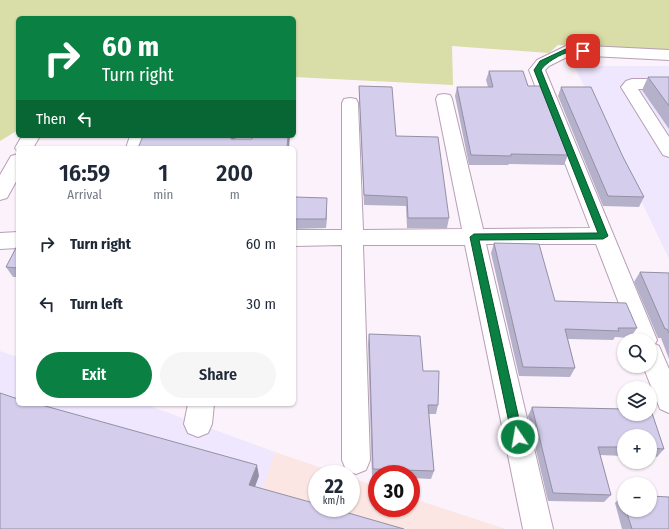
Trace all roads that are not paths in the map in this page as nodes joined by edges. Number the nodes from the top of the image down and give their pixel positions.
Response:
1 (669, 54) edge
2 (669, 84) edge
3 (444, 100) dead end
4 (350, 103) dead end
5 (669, 151) edge
6 (16, 164) edge
7 (0, 193) edge
8 (603, 236) junction
9 (474, 237) junction
10 (296, 238) edge
11 (352, 238) junction
12 (0, 240) edge
13 (16, 240) edge
14 (642, 333) edge
15 (657, 371) edge
16 (669, 401) edge
17 (356, 460) dead end
18 (538, 529) edge

1 - 8 street
2 - 5 street
3 - 9 street
4 - 11 street
6 - 7 street
8 - 9 street
8 - 14 street
9 - 11 street
9 - 18 street
10 - 11 street
11 - 17 street
12 - 13 street
15 - 16 street

